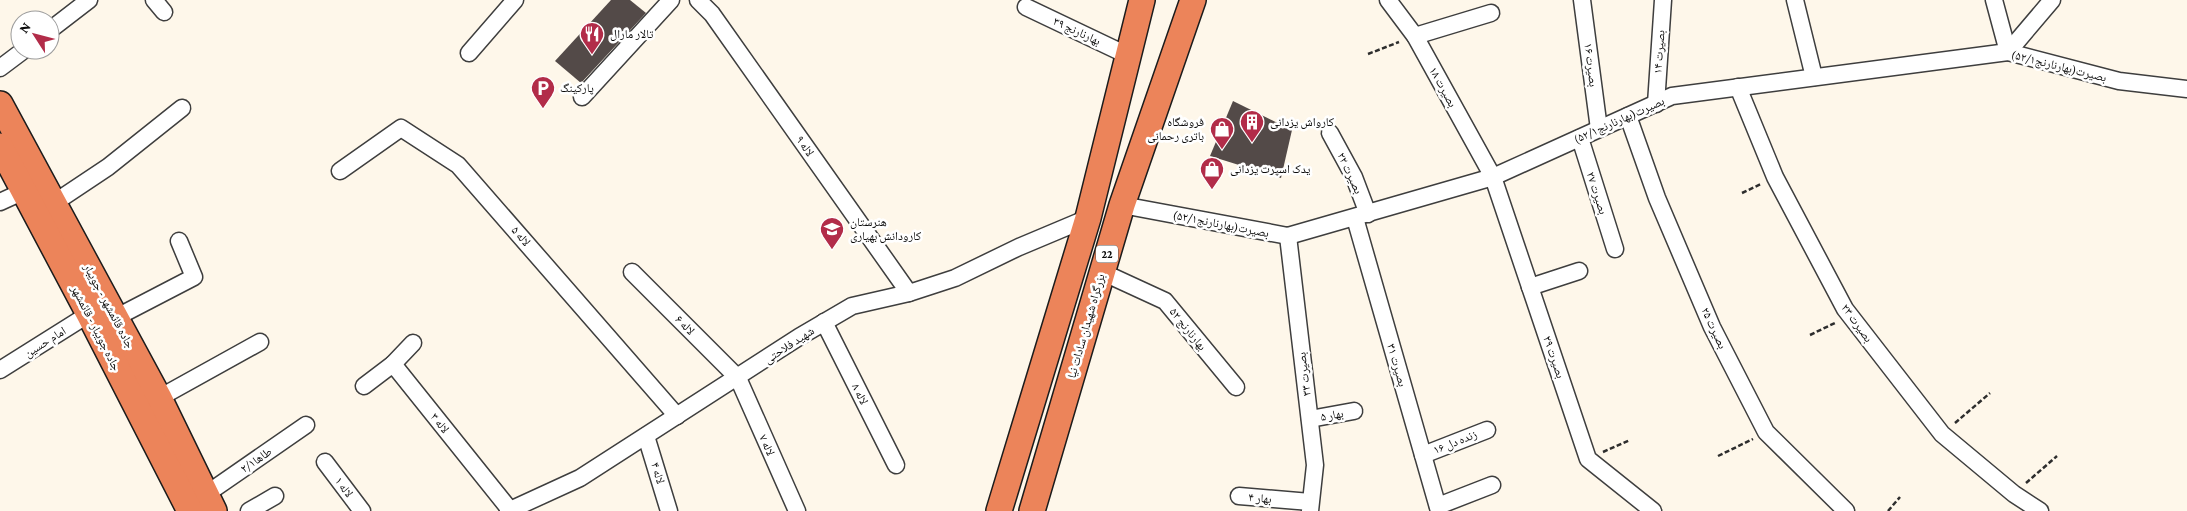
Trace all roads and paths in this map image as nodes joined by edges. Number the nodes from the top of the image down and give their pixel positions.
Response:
1 (89, 0) edge
2 (515, 0) edge
3 (672, 0) edge
4 (698, 0) edge
5 (1142, 0) edge
6 (1153, 0) edge
7 (1193, 0) edge
8 (1388, 0) edge
9 (1582, 0) edge
10 (1664, 0) edge
11 (1795, 0) edge
12 (1994, 0) edge
13 (2052, 0) edge
14 (1026, 7) dead end
15 (1492, 13) dead end
16 (60, 22) edge
17 (1415, 36) junction
18 (2008, 52) junction
19 (468, 53) dead end
20 (1368, 54) dead end
21 (1128, 56) junction
22 (11, 60) edge
23 (0, 68) edge
24 (1814, 77) junction
25 (1738, 88) junction
26 (2187, 89) edge
27 (582, 97) dead end
28 (0, 104) edge
29 (1656, 104) junction
30 (182, 108) dead end
31 (1628, 116) junction
32 (1599, 129) junction
33 (1330, 133) dead end
34 (1580, 138) junction
35 (0, 146) edge
36 (340, 171) dead end
37 (1493, 177) junction
38 (1775, 177) junction
39 (24, 191) junction
40 (1742, 193) dead end
41 (0, 202) edge
42 (54, 202) junction
43 (1122, 205) junction
44 (1362, 216) junction
45 (1088, 218) junction
46 (1288, 236) junction
47 (179, 241) dead end
48 (1615, 249) dead end
49 (1579, 271) dead end
50 (632, 272) dead end
51 (1102, 272) junction
52 (1530, 287) junction
53 (910, 293) junction
54 (90, 314) junction
55 (1850, 316) junction
56 (115, 318) junction
57 (824, 322) junction
58 (1810, 335) dead end
59 (260, 342) dead end
60 (413, 343) dead end
61 (393, 364) junction
62 (0, 370) edge
63 (738, 378) junction
64 (364, 386) dead end
65 (1236, 387) dead end
66 (1990, 393) dead end
67 (158, 398) junction
68 (1354, 411) dead end
69 (677, 416) junction
70 (1310, 419) junction
71 (306, 425) dead end
72 (1487, 430) dead end
73 (1766, 432) junction
74 (1942, 434) junction
75 (646, 436) junction
76 (1630, 440) dead end
77 (1423, 455) junction
78 (1718, 456) dead end
79 (2057, 456) dead end
80 (1588, 459) junction
81 (325, 462) dead end
82 (896, 465) dead end
83 (1492, 485) dead end
84 (2014, 494) junction
85 (275, 496) dead end
86 (1239, 496) dead end
87 (1900, 497) dead end
88 (203, 506) edge
89 (1310, 506) edge
90 (1438, 509) edge
91 (249, 511) edge
92 (362, 511) edge
93 (509, 511) edge
94 (669, 511) edge
95 (797, 511) edge
96 (999, 511) edge
97 (1032, 511) edge
98 (1653, 511) edge
99 (1846, 511) edge
100 (1888, 511) edge
101 (2040, 511) edge

1 - 16 street
2 - 19 street
3 - 27 street
4 - 53 street, لاله ۹
5 - 21 highway, 22
6 - 21 highway
7 - 43 highway, بزرگراه شهیدان سادات نیا / 22
8 - 17 street, بصیرت ۱۸
9 - 32 street, بصیرت ۱۶
10 - 29 street, بصیرت ۱۴
11 - 24 street
12 - 18 street
13 - 18 street
14 - 21 street, بهارنارنج ۳۹
15 - 17 street
17 - 20 path
17 - 37 street, بصیرت ۱۸
18 - 24 street, بصیرت(بهارنارنج۵۲/۱)
18 - 26 street, بصیرت(بهارنارنج۵۲/۱)
21 - 45 highway, 22
22 - 23 street
24 - 25 street, بصیرت(بهارنارنج۵۲/۱)
25 - 29 street, بصیرت(بهارنارنج۵۲/۱)
25 - 38 street, بصیرت ۲۳
28 - 42 highway, جاده قائمشهر - جویبار
29 - 31 street, بصیرت(بهارنارنج۵۲/۱)
30 - 42 street
31 - 32 street, بصیرت(بهارنارنج۵۲/۱)
31 - 73 street, بصیرت ۲۵
32 - 34 street, بصیرت(بهارنارنج۵۲/۱)
33 - 44 street, بصیرت ۲۲
34 - 37 street, بصیرت(بهارنارنج۵۲/۱)
34 - 48 street, بصیرت ۲۷
35 - 39 highway, جاده جویبار - قائمشهر
36 - 69 street, لاله ۵
37 - 44 street, بصیرت(بهارنارنج۵۲/۱)
37 - 52 street, بصیرت ۲۹
38 - 40 path
38 - 55 street, بصیرت ۲۳
39 - 41 street
39 - 54 highway, جاده جویبار - قائمشهر
42 - 56 highway, جاده قائمشهر - جویبار
43 - 46 street, بصیرت(بهارنارنج۵۲/۱)
43 - 51 highway, بزرگراه شهیدان سادات نیا / 22
44 - 46 street, بصیرت(بهارنارنج۵۲/۱)
44 - 77 street, بصیرت ۳۱
45 - 53 street, شهید فلاحتی
45 - 96 highway, 22
46 - 70 street, بصیرت ۳۳
47 - 56 street
49 - 52 street
50 - 63 street, لاله ۶
51 - 65 street, بهارنارنج ۵۲
51 - 97 highway, بزرگراه شهیدان سادات نیا / 22
52 - 80 street, بصیرت ۲۹
53 - 57 street, شهید فلاحتی
54 - 62 street, امام حسین
54 - 88 highway, جاده جویبار - قائمشهر
55 - 58 path
55 - 74 street, بصیرت ۲۳
56 - 67 highway, جاده قائمشهر - جویبار
57 - 63 street, شهید فلاحتی
57 - 82 street, لاله ۸
59 - 67 street
60 - 61 street
61 - 64 street
61 - 93 street, لاله ۳
63 - 69 street, شهید فلاحتی
63 - 95 street, لاله ۷
66 - 74 path
67 - 88 highway, جاده قائمشهر - جویبار
68 - 70 street, بهار ۵
69 - 75 street, شهید فلاحتی
70 - 89 street, بصیرت ۳۳
71 - 88 street, طاها۲/۱
72 - 77 street, زنده دل ۱۶
73 - 78 path
73 - 99 street, بصیرت ۲۵
74 - 84 street, بصیرت ۲۳
75 - 93 street, شهید فلاحتی
75 - 94 street, لاله ۴
76 - 80 path
77 - 90 street, بصیرت ۳۱
79 - 84 path
80 - 98 street
81 - 92 street, لاله ۱
83 - 90 street
84 - 101 street, بصیرت ۲۳
85 - 91 street
86 - 89 street, بهار ۴
87 - 100 path

